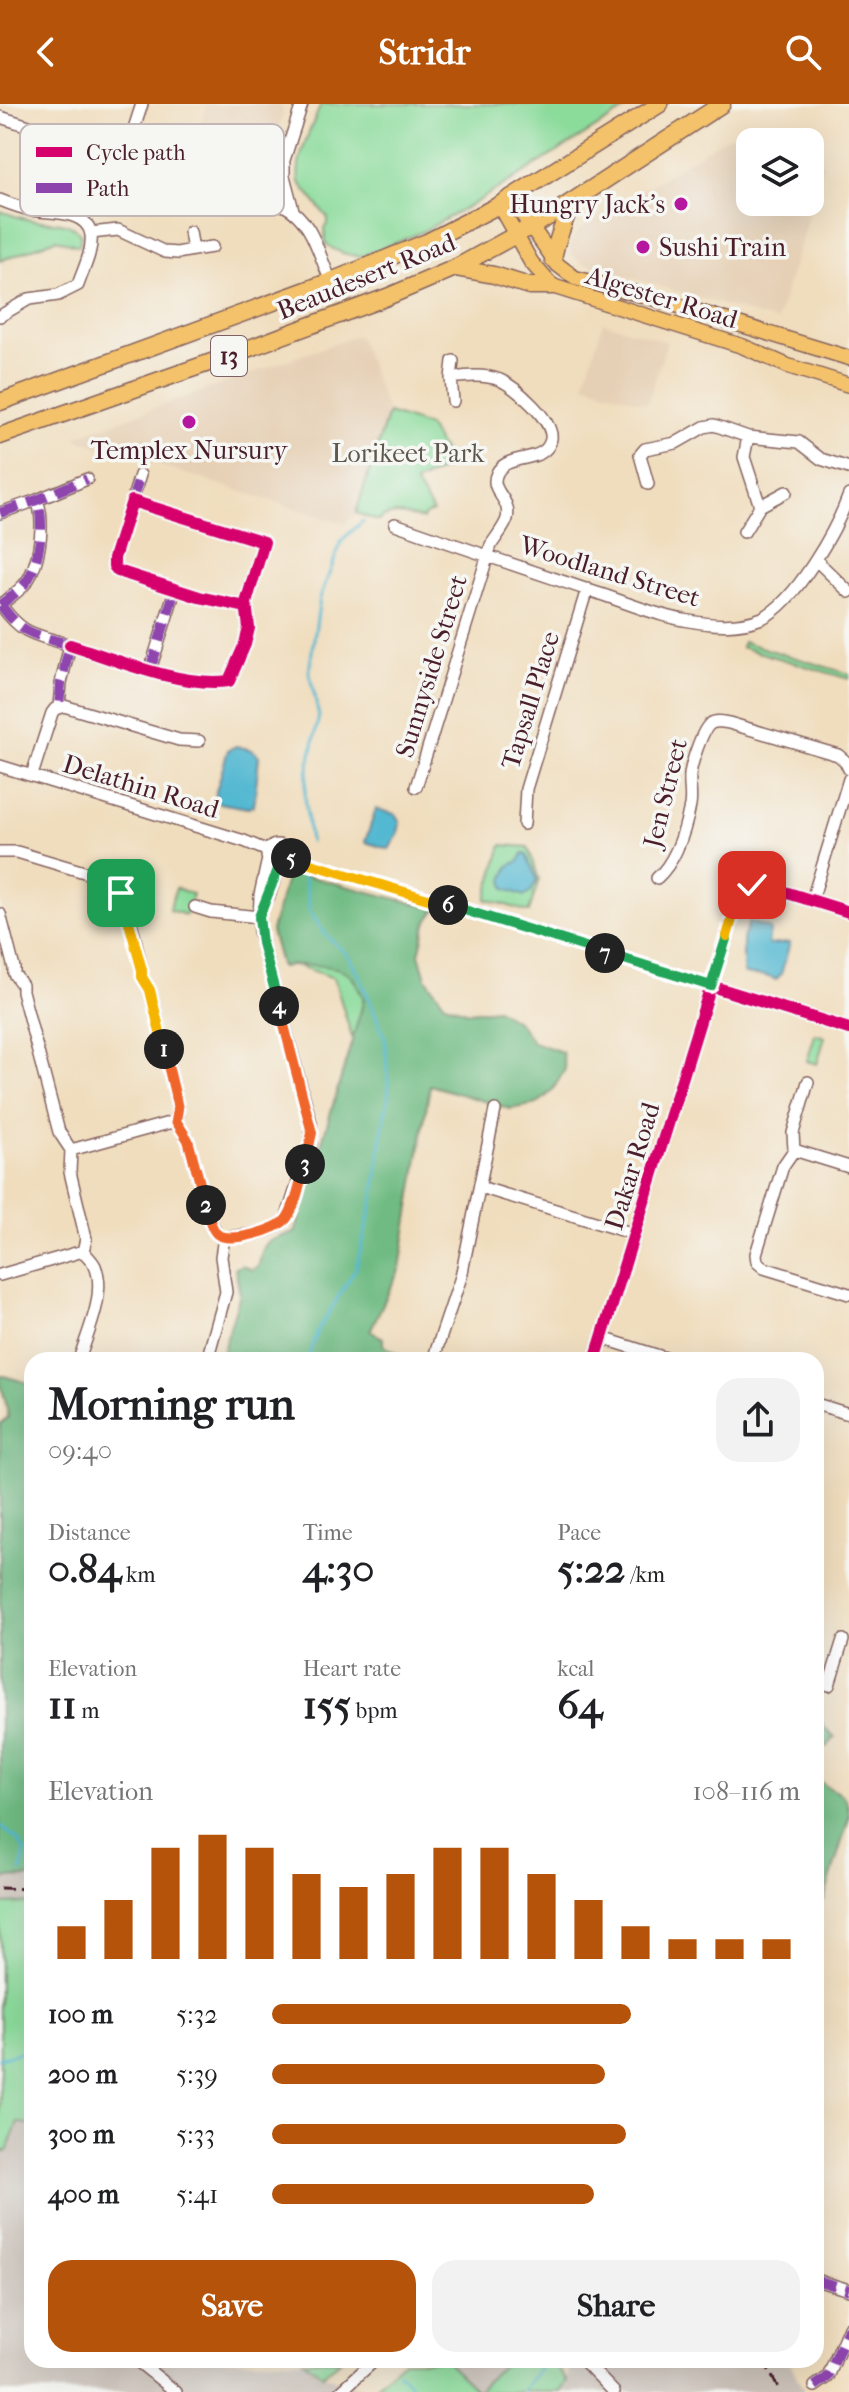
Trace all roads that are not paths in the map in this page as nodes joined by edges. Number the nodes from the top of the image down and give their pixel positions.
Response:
1 (142, 104) edge
2 (302, 104) edge
3 (660, 104) edge
4 (722, 104) edge
5 (0, 117) edge
6 (22, 124) edge
7 (135, 124) edge
8 (284, 160) joint
9 (0, 200) edge
10 (505, 202) junction
11 (570, 203) junction
12 (20, 206) edge
13 (284, 207) edge
14 (293, 210) junction
15 (69, 216) edge
16 (190, 232) dead end
17 (523, 232) junction
18 (91, 233) junction
19 (212, 247) dead end
20 (193, 250) junction
21 (553, 259) junction
22 (455, 268) junction
23 (331, 281) junction
24 (552, 286) junction
25 (0, 316) edge
26 (849, 358) edge
27 (453, 361) dead end
28 (451, 378) junction
29 (849, 385) edge
30 (453, 401) dead end
31 (0, 402) edge
32 (0, 436) edge
33 (748, 437) junction
34 (849, 468) edge
35 (140, 475) dead end
36 (87, 479) dead end
37 (648, 484) dead end
38 (786, 492) dead end
39 (849, 495) edge
40 (37, 500) junction
41 (132, 501) junction
42 (760, 506) junction
43 (846, 511) edge
44 (0, 513) edge
45 (395, 524) dead end
46 (744, 532) dead end
47 (487, 557) junction
48 (816, 560) junction
49 (587, 589) junction
50 (175, 590) junction
51 (849, 592) edge
52 (0, 605) edge
53 (246, 607) junction
54 (70, 645) junction
55 (150, 670) junction
56 (59, 707) junction
57 (199, 741) dead end
58 (0, 766) edge
59 (849, 769) edge
60 (32, 775) junction
61 (849, 779) edge
62 (416, 787) dead end
63 (524, 824) dead end
64 (0, 852) edge
65 (276, 858) junction
66 (657, 878) dead end
67 (812, 900) junction
68 (195, 907) dead end
69 (260, 912) junction
70 (849, 912) edge
71 (0, 914) edge
72 (711, 986) junction
73 (849, 1029) edge
74 (808, 1082) dead end
75 (495, 1110) dead end
76 (176, 1121) junction
77 (71, 1150) junction
78 (794, 1150) junction
79 (849, 1167) edge
80 (480, 1187) junction
81 (634, 1234) junction
82 (224, 1237) junction
83 (77, 1253) junction
84 (0, 1275) edge
85 (849, 1294) edge
86 (602, 1338) junction
87 (81, 1352) edge
88 (209, 1352) edge
89 (436, 1352) edge
90 (598, 1352) edge
91 (647, 1352) edge
92 (824, 1406) edge
93 (849, 1414) edge
94 (843, 1640) dead end
95 (836, 1663) junction
96 (849, 1667) edge
97 (829, 1685) dead end
98 (824, 2282) edge
99 (849, 2290) edge
100 (849, 2327) edge
101 (146, 2368) edge
102 (366, 2368) edge
103 (591, 2368) edge
104 (815, 2386) dead end
105 (176, 2392) edge
106 (340, 2392) edge
107 (614, 2392) edge

1 - 7 street
2 - 8 street
3 - 10 highway, Beaudesert Road / 13
4 - 11 highway, Beaudesert Road / 13
5 - 6 street
8 - 14 street
9 - 12 street
10 - 17 main road, Algester Road
10 - 23 highway, Beaudesert Road / 13
11 - 17 highway, Beaudesert Road / 13
11 - 21 highway
13 - 14 street
14 - 23 street
15 - 18 street
16 - 20 street
17 - 21 main road, Algester Road
17 - 22 highway, Beaudesert Road / 13
17 - 24 main road, Algester Road
18 - 20 street
18 - 25 street
19 - 20 street
21 - 26 main road, Algester Road
22 - 24 highway
22 - 32 highway, Beaudesert Road / 13
23 - 31 highway, Beaudesert Road / 13
24 - 29 main road, Algester Road
27 - 28 street
28 - 30 street
28 - 47 street, Sunnyside Street
33 - 34 street
33 - 37 street
33 - 42 street
35 - 41 street
36 - 40 street
38 - 42 street
39 - 43 street, Woodland Street
40 - 44 street
40 - 52 street
41 - 50 street
41 - 53 street
42 - 46 street
43 - 48 street, Woodland Street
45 - 47 street, Woodland Street
47 - 49 street, Woodland Street
47 - 62 street, Sunnyside Street
48 - 49 street, Woodland Street
48 - 51 street
49 - 63 street, Tapsall Place
50 - 53 street
50 - 55 street
52 - 54 street
53 - 55 street
54 - 55 street
54 - 56 street
56 - 57 street
56 - 60 street
58 - 60 street, Delathin Road
59 - 66 street, Jen Street
60 - 65 street, Delathin Road
61 - 67 street
64 - 76 street
65 - 69 street
65 - 72 street, Delathin Road
67 - 70 street
67 - 72 street, Dakar Road
68 - 69 street
69 - 82 street
71 - 77 street
72 - 73 street, Delathin Road
72 - 81 street, Dakar Road
74 - 78 street
75 - 80 street
76 - 77 street
76 - 82 street
77 - 83 street
78 - 79 street
78 - 85 street
80 - 81 street
80 - 89 street
81 - 86 street, Dakar Road
82 - 88 street
83 - 84 street
83 - 87 street
86 - 90 street, Dakar Road
86 - 91 street
92 - 93 street
94 - 95 street
95 - 96 street
95 - 97 street
98 - 99 street
100 - 104 street
101 - 105 street
102 - 106 street
103 - 107 street

